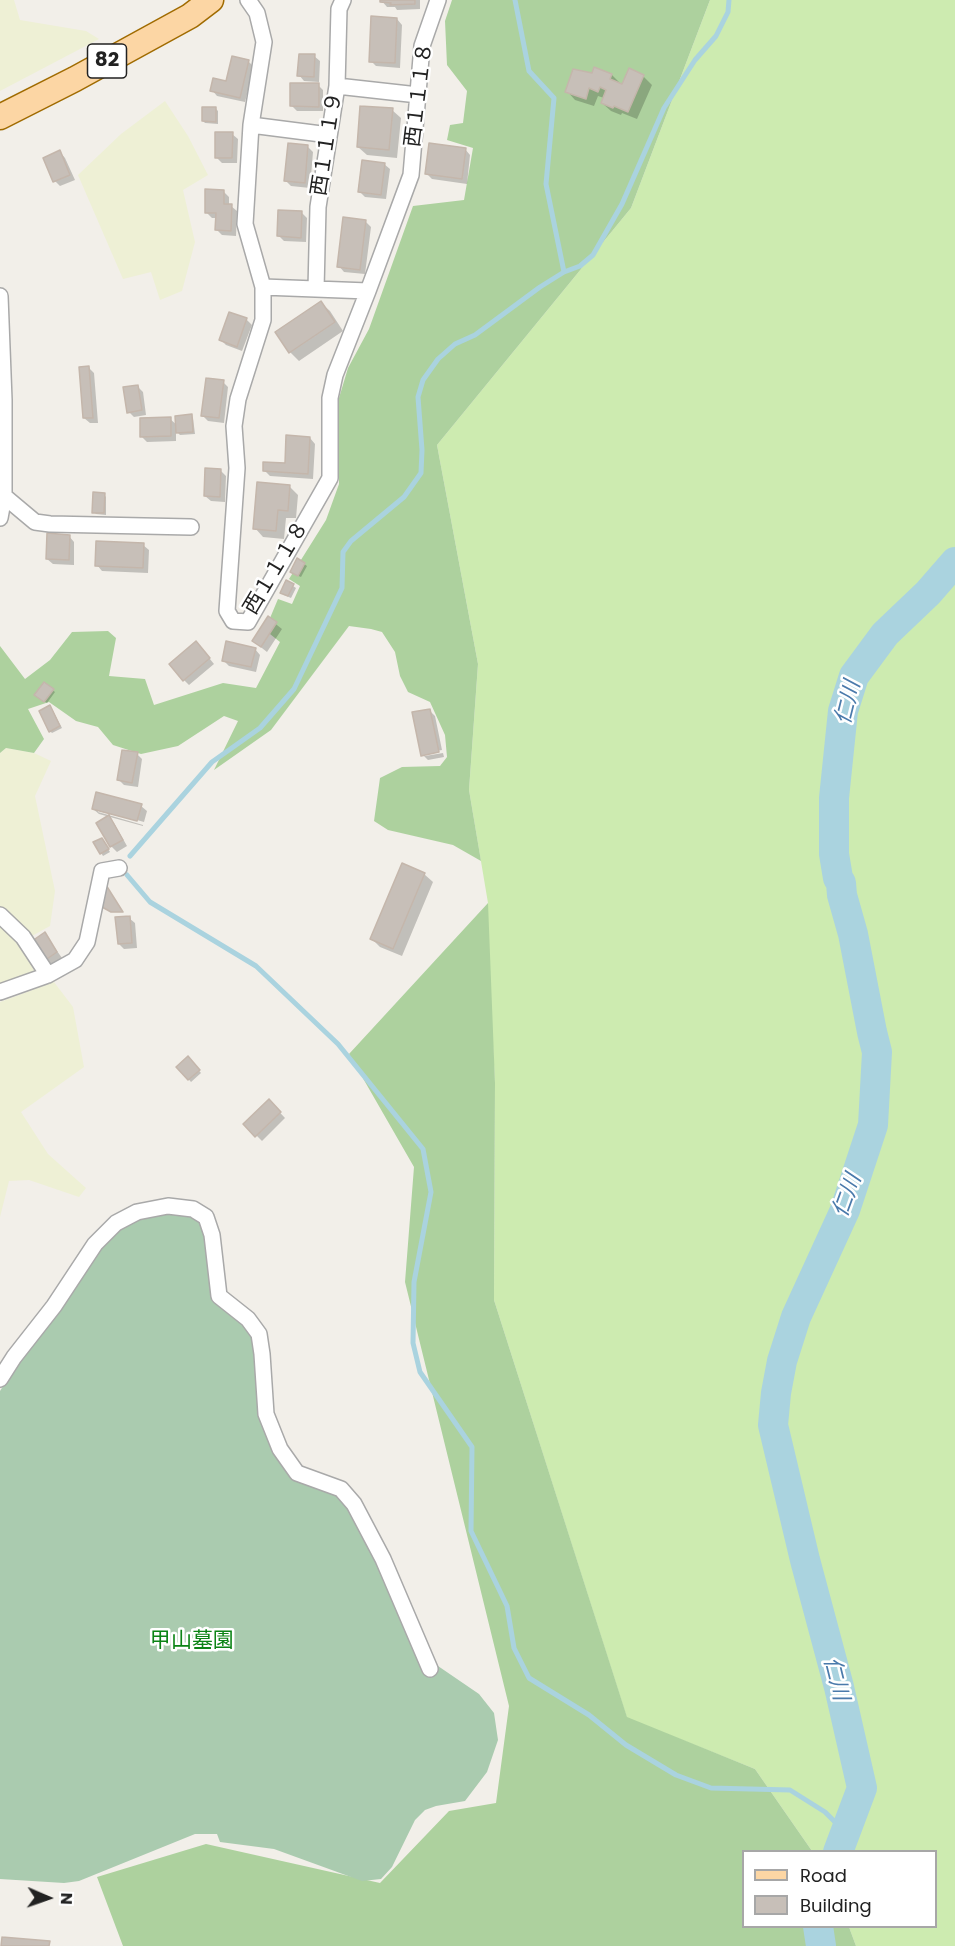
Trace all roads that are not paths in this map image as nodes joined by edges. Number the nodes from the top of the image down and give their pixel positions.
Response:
1 (211, 0) edge
2 (248, 0) edge
3 (343, 0) edge
4 (438, 0) edge
5 (337, 86) junction
6 (418, 94) junction
7 (0, 117) edge
8 (251, 125) junction
9 (329, 135) junction
10 (263, 287) junction
11 (316, 289) junction
12 (368, 291) junction
13 (0, 296) edge
14 (4, 496) junction
15 (0, 518) edge
16 (191, 526) dead end
17 (119, 868) dead end
18 (0, 915) edge
19 (48, 975) junction
20 (0, 992) edge
21 (0, 1379) edge
22 (430, 1669) dead end

1 - 7 main road, 82
2 - 8 street, 西１１１８
3 - 5 street, 西１１１９
4 - 6 street, 西１１１８
5 - 6 street
5 - 9 street, 西１１１９
6 - 12 street, 西１１１８
8 - 9 street
8 - 10 street, 西１１１８
9 - 11 street, 西１１１９
10 - 11 street
10 - 12 street, 西１１１８
11 - 12 street
13 - 14 street
14 - 15 street
14 - 16 street
17 - 19 street
18 - 19 street
19 - 20 street
21 - 22 street

